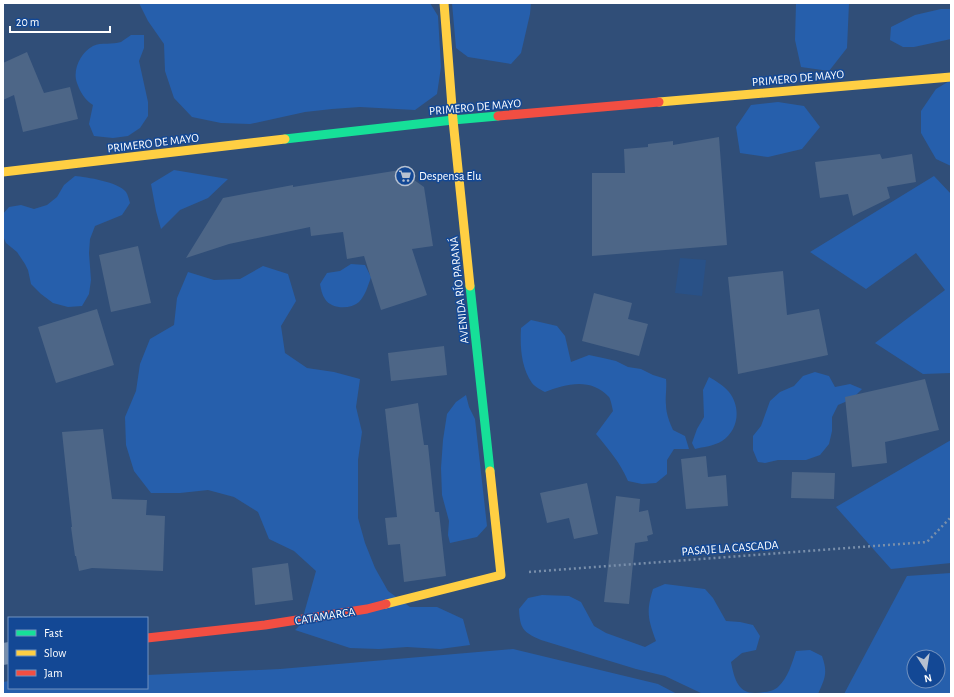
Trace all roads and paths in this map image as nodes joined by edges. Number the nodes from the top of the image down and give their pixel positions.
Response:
1 (444, 3) edge
2 (951, 77) edge
3 (454, 120) junction
4 (3, 172) edge
5 (951, 517) edge
6 (500, 575) junction
7 (148, 638) edge

1 - 3 street, AVENIDA RÍO PARANÁ
2 - 3 street, PRIMERO DE MAYO
3 - 4 street, PRIMERO DE MAYO
3 - 6 street, AVENIDA RÍO PARANÁ
5 - 6 path, PASAJE LA CASCADA
6 - 7 street, CATAMARCA

